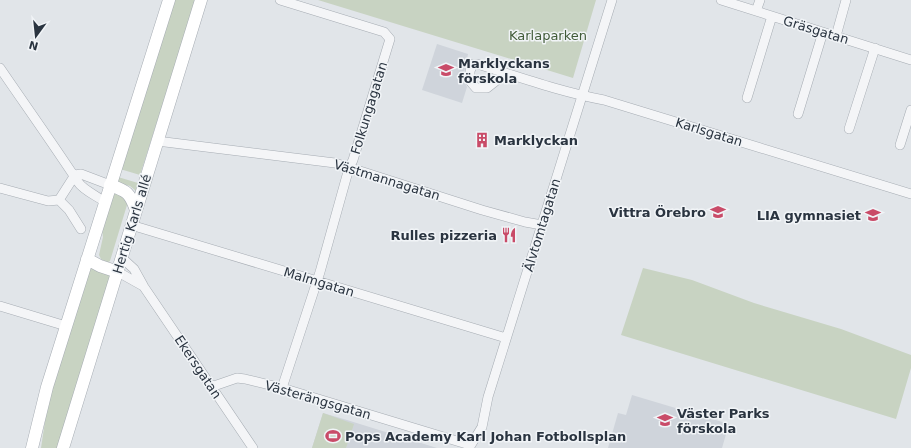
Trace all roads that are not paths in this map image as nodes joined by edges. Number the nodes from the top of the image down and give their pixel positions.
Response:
1 (170, 0) edge
2 (201, 0) edge
3 (280, 0) edge
4 (612, 0) edge
5 (721, 0) edge
6 (760, 0) edge
7 (846, 0) edge
8 (756, 11) junction
9 (772, 16) junction
10 (823, 32) junction
11 (836, 36) junction
12 (874, 48) junction
13 (911, 60) edge
14 (0, 68) edge
15 (506, 73) dead end
16 (582, 96) junction
17 (747, 98) dead end
18 (911, 110) edge
19 (798, 114) dead end
20 (849, 129) dead end
21 (157, 141) junction
22 (900, 145) dead end
23 (349, 168) junction
24 (75, 175) junction
25 (110, 185) junction
26 (0, 188) edge
27 (911, 194) edge
28 (58, 200) junction
29 (105, 202) junction
30 (136, 210) junction
31 (132, 225) junction
32 (542, 225) junction
33 (81, 228) dead end
34 (122, 258) junction
35 (87, 259) junction
36 (118, 272) junction
37 (316, 281) junction
38 (144, 287) junction
39 (0, 306) edge
40 (66, 326) junction
41 (506, 338) junction
42 (211, 387) junction
43 (282, 388) junction
44 (470, 447) edge
45 (32, 448) edge
46 (63, 448) edge
47 (253, 448) edge

1 - 25 main road
2 - 21 main road, Hertig Karls allé
3 - 23 street, Folkungagatan
4 - 16 street, Älvtomtagatan
5 - 8 street, Gräsgatan
6 - 8 street
7 - 11 street
8 - 9 street, Gräsgatan
9 - 10 street, Gräsgatan
9 - 17 street
10 - 11 street, Gräsgatan
10 - 19 street
11 - 12 street, Gräsgatan
12 - 13 street, Gräsgatan
12 - 20 street
14 - 24 street
15 - 16 street, Karlsgatan
16 - 27 street, Karlsgatan
16 - 32 street, Älvtomtagatan
18 - 22 street
21 - 23 street, Västmannagatan
21 - 30 main road, Hertig Karls allé
23 - 32 street, Västmannagatan
23 - 37 street, Folkungagatan
24 - 25 street
24 - 28 street
24 - 29 street
25 - 29 main road
25 - 30 main road
26 - 28 street
28 - 33 street
29 - 35 main road
30 - 31 main road, Hertig Karls allé
31 - 34 main road, Hertig Karls allé
31 - 37 street, Malmgatan
32 - 41 street, Älvtomtagatan
34 - 36 main road, Hertig Karls allé
34 - 38 street, Ekersgatan
35 - 36 main road
35 - 40 main road
36 - 38 street, Ekersgatan
36 - 46 main road, Hertig Karls allé
37 - 41 street, Malmgatan
37 - 43 street, Folkungagatan
38 - 42 street, Ekersgatan
39 - 40 street
40 - 45 main road
41 - 44 street, Älvtomtagatan
42 - 43 street, Västerängsgatan
42 - 47 street, Ekersgatan
43 - 44 street, Västerängsgatan

